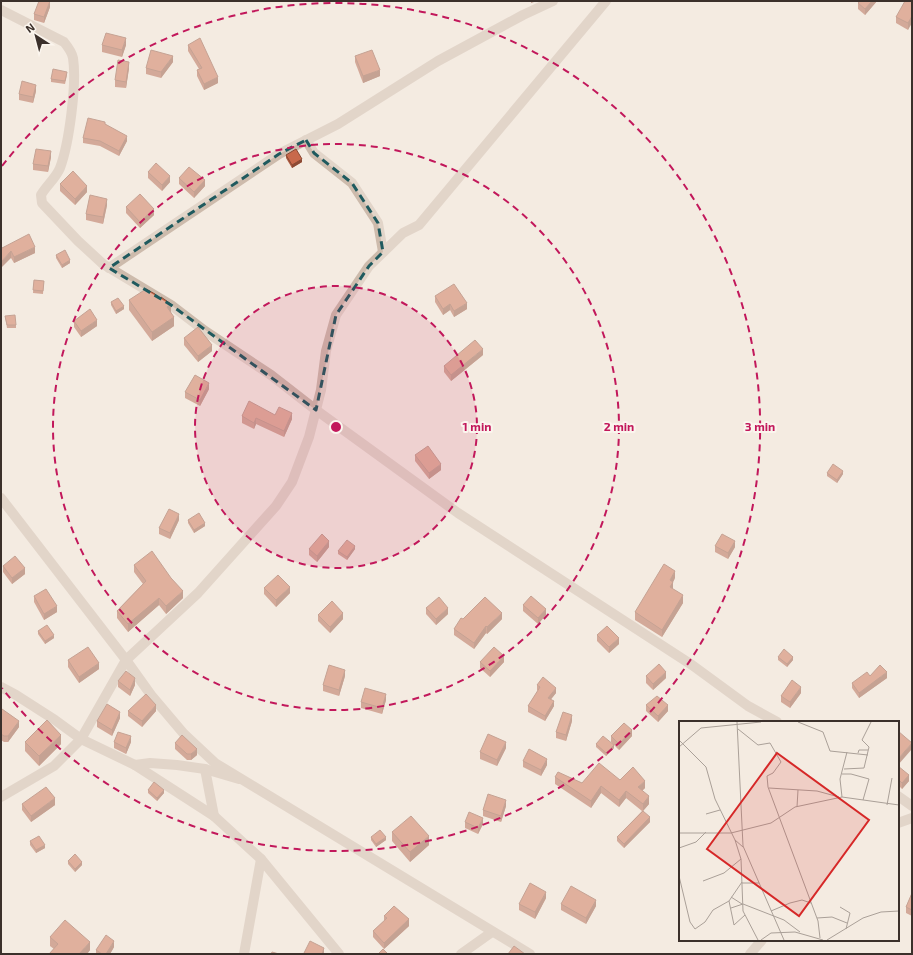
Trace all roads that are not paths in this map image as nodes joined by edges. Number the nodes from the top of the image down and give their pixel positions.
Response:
1 (553, 1) edge
2 (606, 1) edge
3 (1, 10) edge
4 (306, 140) junction
5 (383, 252) junction
6 (109, 268) junction
7 (316, 410) junction
8 (1, 498) edge
9 (126, 660) junction
10 (1, 687) edge
11 (775, 721) edge
12 (80, 739) junction
13 (134, 765) junction
14 (205, 769) junction
15 (241, 780) junction
16 (899, 797) edge
17 (1, 798) edge
18 (912, 806) edge
19 (214, 816) junction
20 (912, 818) edge
21 (899, 823) edge
22 (262, 859) junction
23 (492, 932) junction
24 (761, 941) edge
25 (244, 954) edge
26 (340, 954) edge
27 (461, 954) edge
28 (530, 954) edge
29 (750, 954) edge

1 - 4 street
2 - 5 street
3 - 6 street
4 - 5 street
4 - 6 street
5 - 7 street
6 - 7 street
7 - 9 street
7 - 11 street
8 - 9 street
9 - 12 street
9 - 15 street
10 - 12 street
12 - 13 street
12 - 17 street
13 - 14 street
13 - 19 street
14 - 15 street
14 - 19 street
15 - 23 street
16 - 18 street
19 - 22 street
20 - 21 street
22 - 25 street
22 - 26 street
23 - 27 street
23 - 28 street
24 - 29 street

